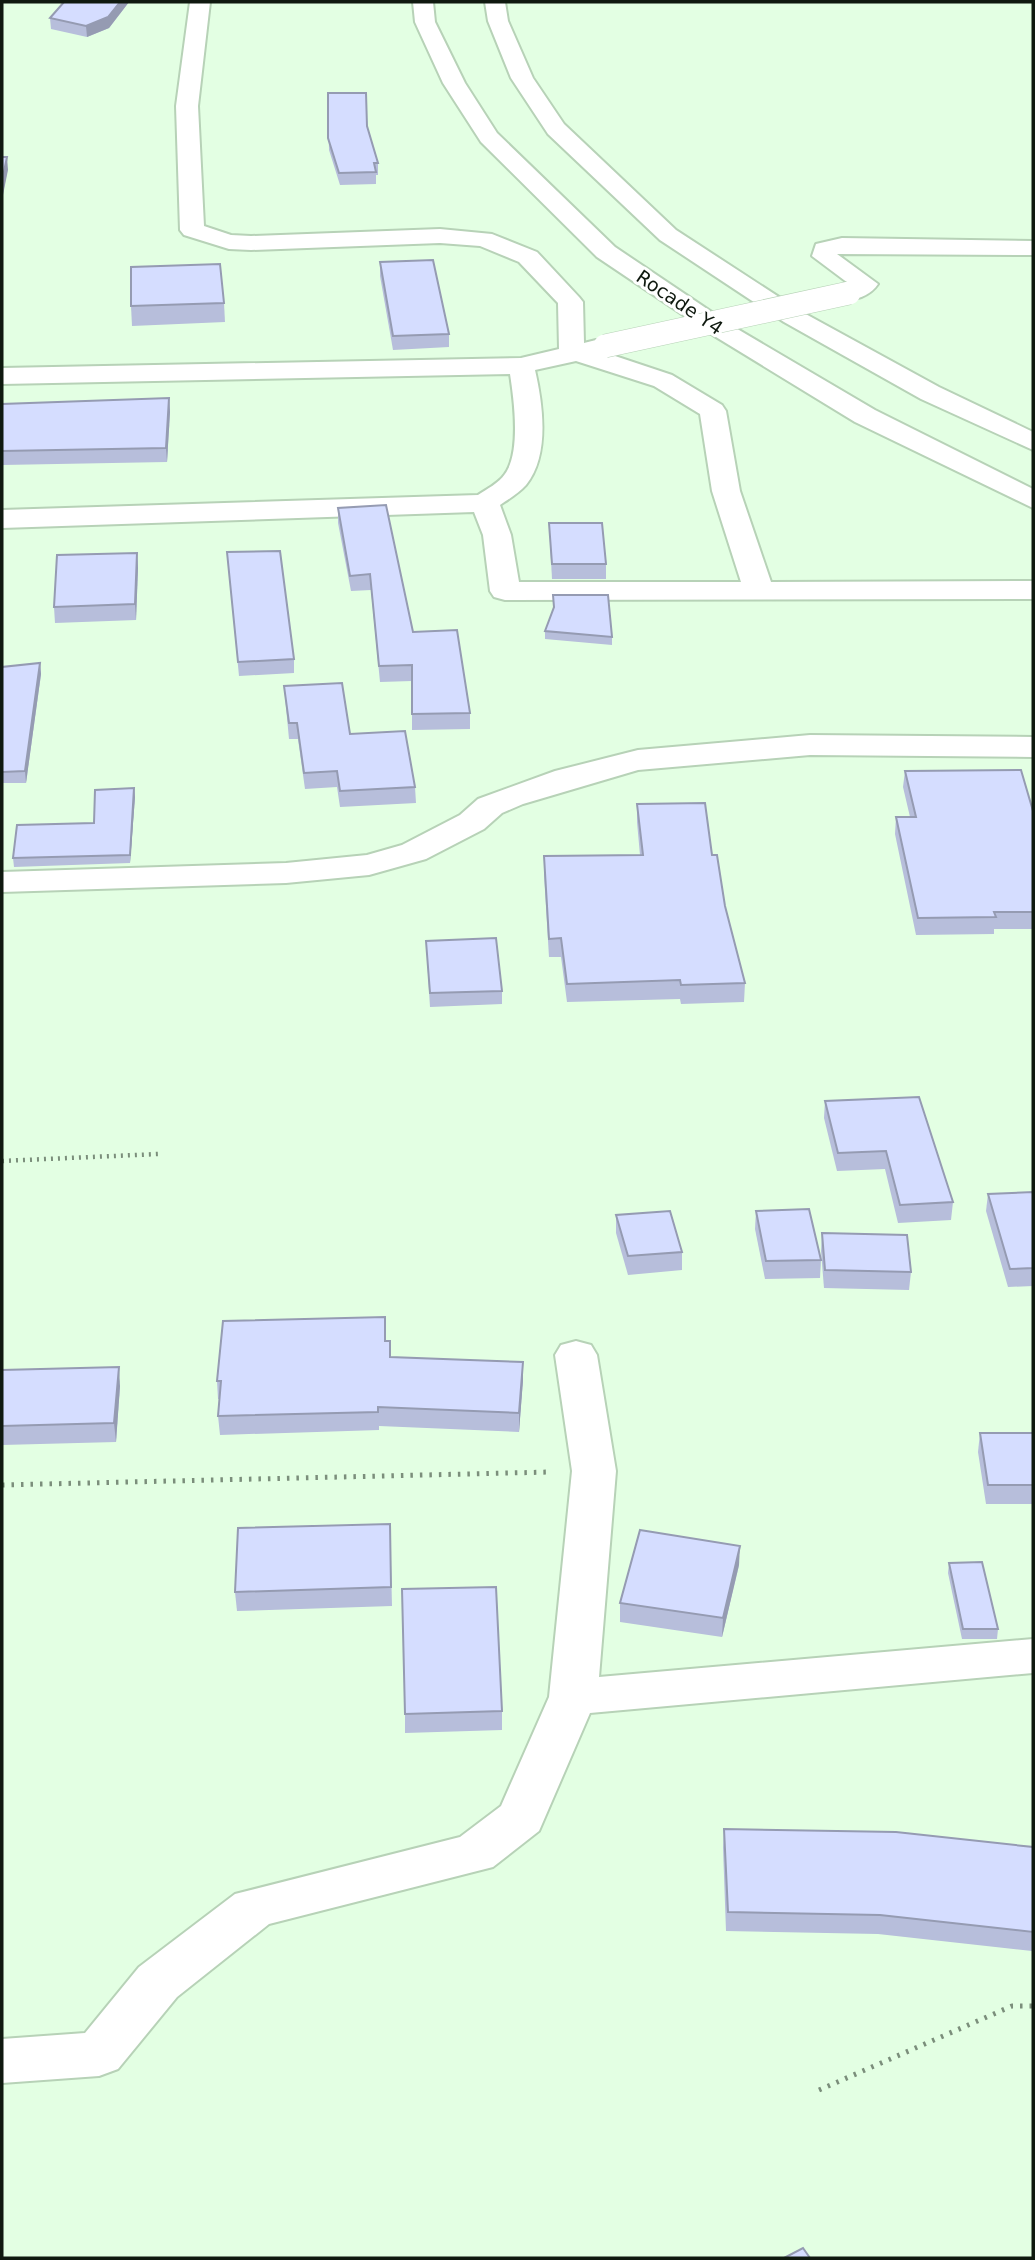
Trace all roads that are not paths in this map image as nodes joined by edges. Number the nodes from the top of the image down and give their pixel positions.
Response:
1 (200, 2) edge
2 (423, 2) edge
3 (495, 2) edge
4 (1033, 248) edge
5 (572, 352) junction
6 (521, 366) junction
7 (2, 376) edge
8 (1033, 442) edge
9 (1033, 500) edge
10 (485, 503) junction
11 (2, 519) edge
12 (759, 590) junction
13 (1033, 590) edge
14 (1033, 747) edge
15 (2, 882) edge
16 (576, 1355) dead end
17 (1033, 1656) edge
18 (573, 1697) junction
19 (2, 2061) edge

1 - 5 main road
2 - 9 main road, Rocade Y4
3 - 8 main road
4 - 5 main road, bridge
5 - 6 main road
5 - 12 main road
6 - 7 main road
6 - 10 main road
10 - 11 main road
10 - 12 main road
12 - 13 main road
14 - 15 main road
16 - 18 main road
17 - 18 main road
18 - 19 main road

